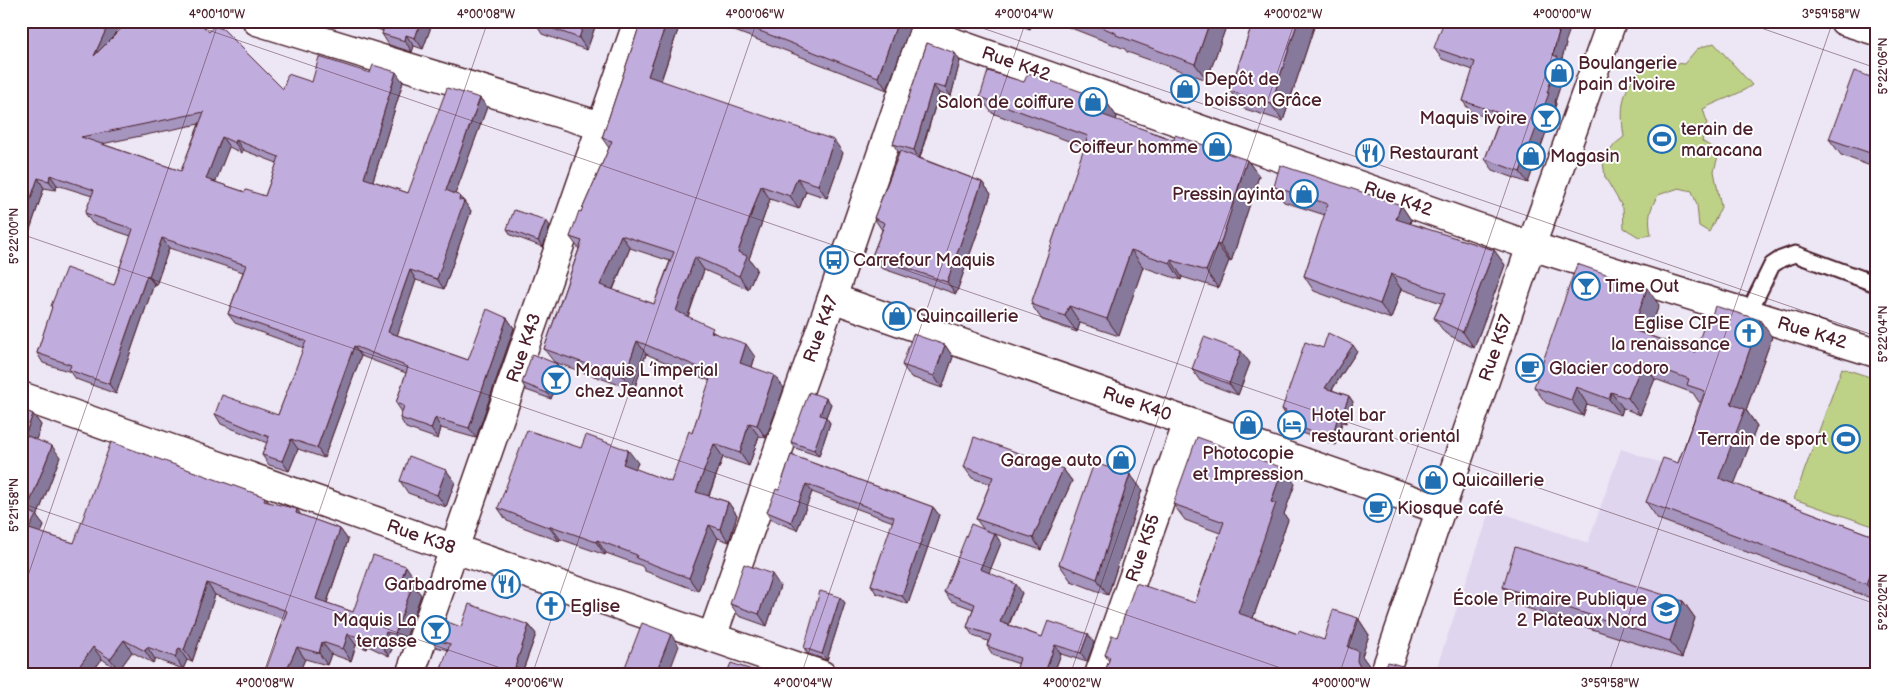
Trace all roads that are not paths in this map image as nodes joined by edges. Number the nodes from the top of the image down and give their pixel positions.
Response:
1 (257, 21) edge
2 (638, 21) edge
3 (1612, 21) edge
4 (1844, 21) edge
5 (926, 26) edge
6 (1876, 31) edge
7 (601, 126) junction
8 (1531, 246) junction
9 (1876, 284) edge
10 (832, 298) junction
11 (1748, 314) junction
12 (1876, 353) edge
13 (21, 396) edge
14 (1188, 422) junction
15 (1442, 510) junction
16 (455, 549) junction
17 (712, 636) junction
18 (410, 675) edge
19 (822, 675) edge
20 (1099, 675) edge
21 (1384, 675) edge

1 - 7 street
2 - 7 street, Rue K43
3 - 8 street, Rue K57
4 - 6 street
5 - 8 street, Rue K42
5 - 10 street, Rue K47
7 - 16 street, Rue K43
8 - 11 street, Rue K42
8 - 15 street, Rue K57
9 - 11 lane
10 - 14 street, Rue K40
10 - 17 street, Rue K47
11 - 12 street, Rue K42
13 - 16 street, Rue K38
14 - 15 street, Rue K40
14 - 20 street, Rue K55
15 - 21 street, Rue K57
16 - 17 street, Rue K38
16 - 18 street, Rue K43
17 - 19 street, Rue K38

